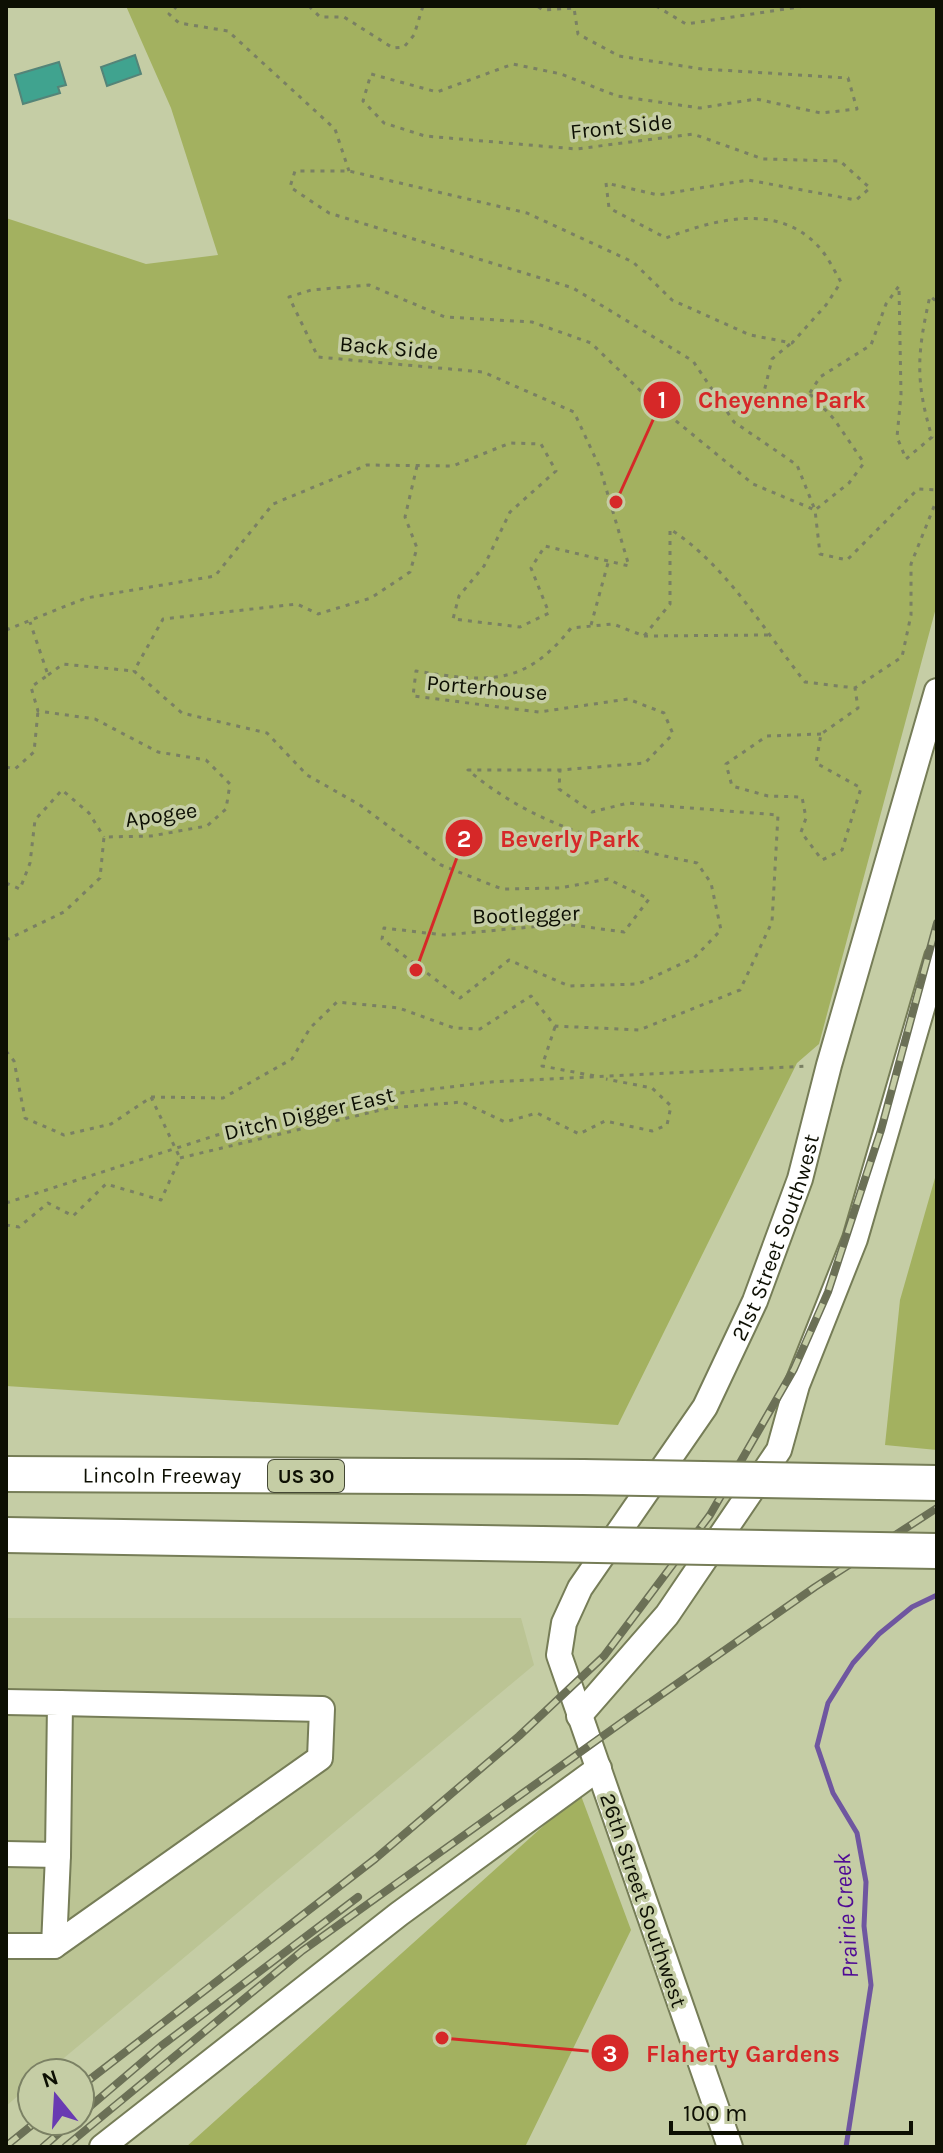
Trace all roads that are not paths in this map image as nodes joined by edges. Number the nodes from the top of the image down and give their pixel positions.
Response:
1 (937, 691) edge
2 (937, 957) edge
3 (14, 1474) edge
4 (937, 1483) edge
5 (6, 1535) edge
6 (937, 1551) edge
7 (6, 1702) edge
8 (60, 1703) junction
9 (579, 1716) junction
10 (590, 1744) joint
11 (599, 1768) junction
12 (6, 1854) edge
13 (58, 1855) junction
14 (6, 1946) edge
15 (54, 1946) junction
16 (102, 2147) edge
17 (730, 2147) edge

1 - 9 street, 21st Street Southwest
2 - 9 street
3 - 4 highway, Lincoln Freeway / US 30, bridge
5 - 6 highway, bridge
7 - 8 street
8 - 13 street
8 - 15 street
9 - 10 street, 21st Street Southwest
10 - 11 street, 26th Street Southwest
11 - 16 street
11 - 17 street, 26th Street Southwest
12 - 13 street
13 - 15 street
14 - 15 street

